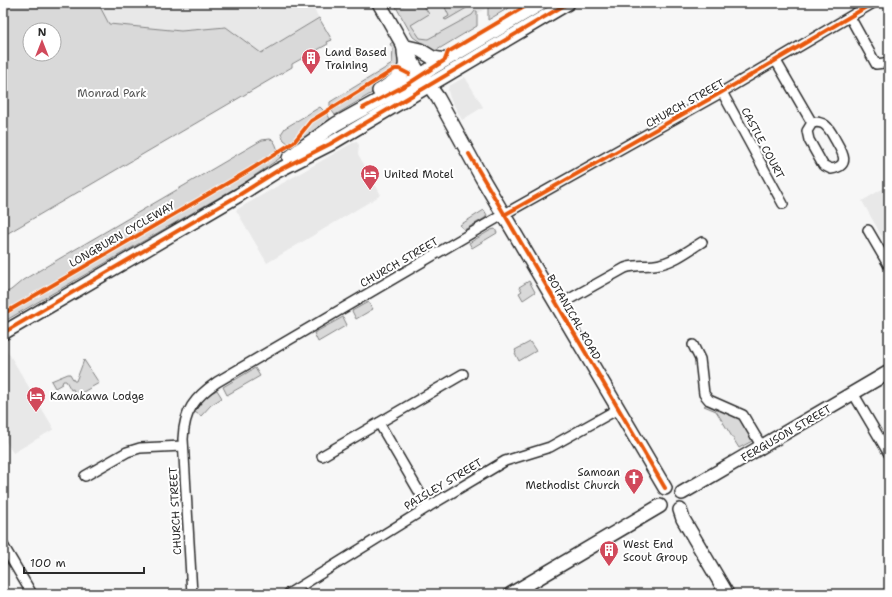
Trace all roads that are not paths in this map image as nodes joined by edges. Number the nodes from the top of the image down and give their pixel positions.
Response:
1 (379, 3) edge
2 (542, 3) edge
3 (568, 3) edge
4 (873, 3) edge
5 (850, 17) junction
6 (403, 46) junction
7 (445, 60) junction
8 (776, 61) junction
9 (884, 63) dead end
10 (425, 80) junction
11 (722, 92) junction
12 (812, 123) junction
13 (306, 145) junction
14 (277, 171) junction
15 (783, 204) dead end
16 (504, 215) junction
17 (868, 230) dead end
18 (702, 242) dead end
19 (889, 266) edge
20 (557, 306) junction
21 (3, 333) edge
22 (693, 345) dead end
23 (889, 372) edge
24 (463, 374) dead end
25 (853, 393) junction
26 (618, 409) junction
27 (379, 423) junction
28 (183, 446) junction
29 (762, 446) junction
30 (889, 454) edge
31 (322, 456) dead end
32 (85, 476) dead end
33 (665, 488) junction
34 (682, 493) junction
35 (660, 506) junction
36 (428, 507) junction
37 (680, 510) junction
38 (3, 545) edge
39 (32, 594) edge
40 (192, 594) edge
41 (288, 594) edge
42 (511, 594) edge
43 (727, 594) edge

1 - 6 main road, BOTANICAL ROAD
2 - 7 main road
3 - 10 main road
4 - 5 street, CHURCH STREET
5 - 8 street, CHURCH STREET
5 - 9 street
6 - 7 main road
6 - 10 main road, BOTANICAL ROAD
6 - 13 main road
7 - 10 main road
8 - 11 street, CHURCH STREET
8 - 12 street
10 - 13 main road
10 - 14 main road
10 - 16 main road, BOTANICAL ROAD
11 - 15 street, CASTLE COURT
11 - 16 street, CHURCH STREET
12 - 12 street
13 - 14 main road
14 - 21 main road
16 - 20 main road, BOTANICAL ROAD
16 - 28 street, CHURCH STREET
17 - 19 street
18 - 20 street
20 - 26 main road, BOTANICAL ROAD
22 - 29 street
23 - 25 main road, FERGUSON STREET
24 - 27 street
25 - 29 main road, FERGUSON STREET
25 - 30 street
26 - 33 main road, BOTANICAL ROAD
26 - 36 street, PAISLEY STREET
27 - 31 street
27 - 36 street
28 - 32 street
28 - 40 street, CHURCH STREET
29 - 34 main road, FERGUSON STREET
33 - 34 main road
33 - 35 main road
34 - 37 main road
35 - 37 main road
35 - 42 main road
36 - 41 street, PAISLEY STREET
37 - 43 main road
38 - 39 street

